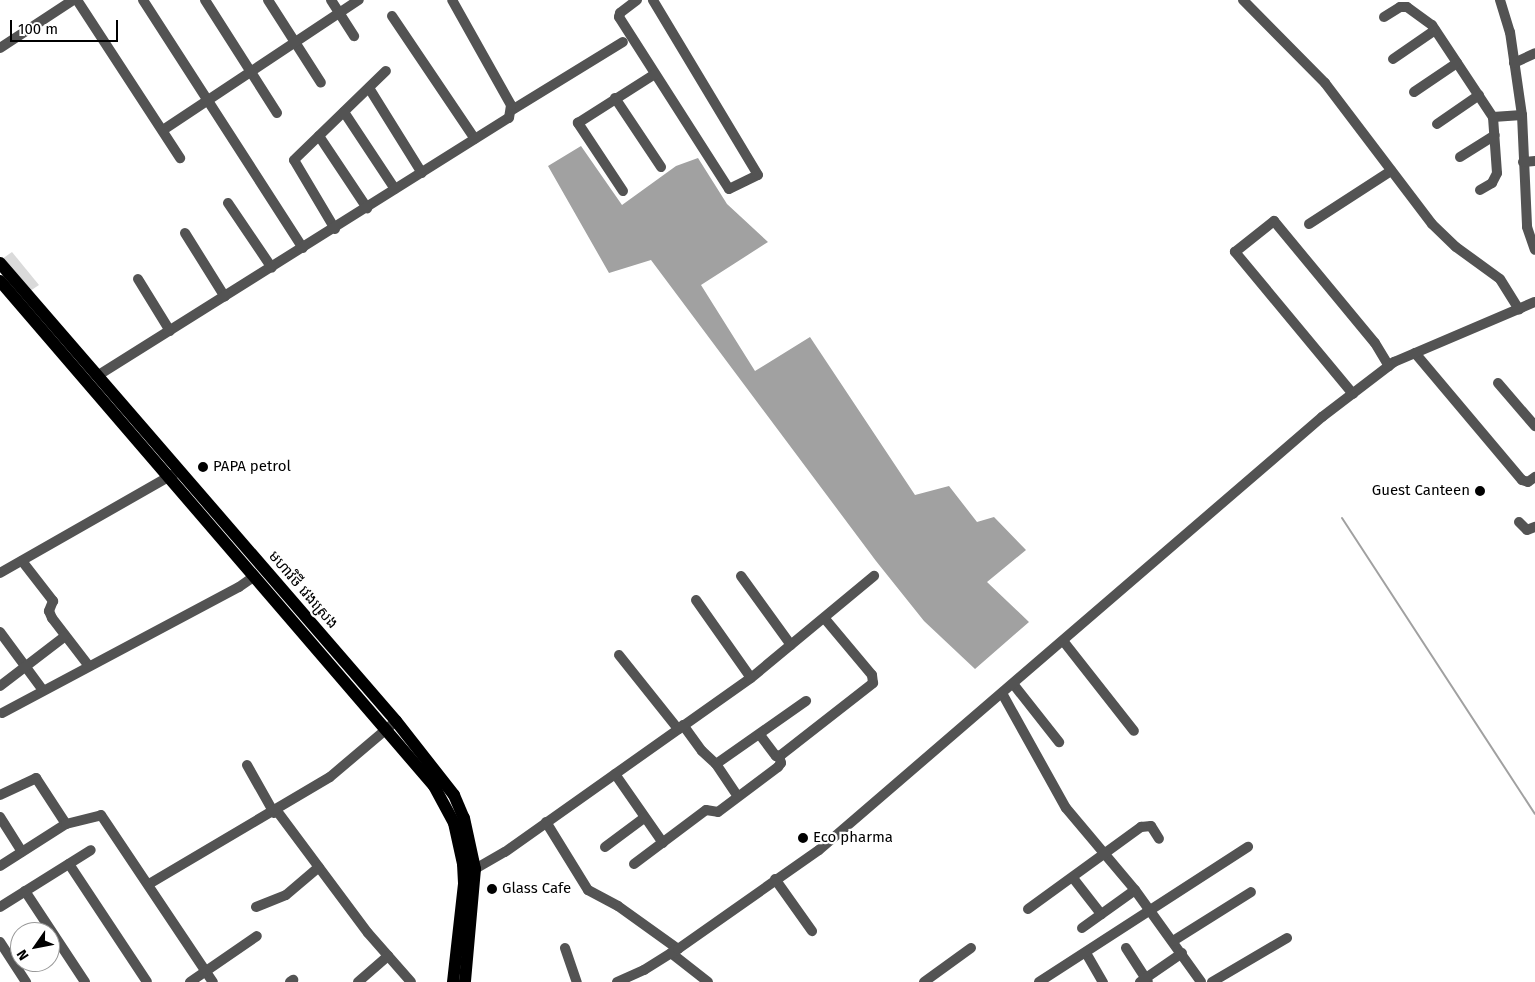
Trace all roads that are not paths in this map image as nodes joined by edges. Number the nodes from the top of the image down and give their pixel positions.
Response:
1 (75, 0) edge
2 (143, 0) edge
3 (206, 0) edge
4 (268, 0) edge
5 (331, 0) edge
6 (359, 0) edge
7 (452, 0) edge
8 (637, 0) edge
9 (653, 0) edge
10 (1242, 0) edge
11 (1500, 0) edge
12 (339, 13) junction
13 (392, 16) dead end
14 (1384, 17) dead end
15 (1435, 30) junction
16 (354, 36) dead end
17 (295, 42) junction
18 (623, 42) dead end
19 (0, 48) edge
20 (1535, 53) edge
21 (1393, 59) dead end
22 (1457, 63) junction
23 (1514, 63) junction
24 (250, 71) junction
25 (386, 71) dead end
26 (655, 74) junction
27 (320, 83) dead end
28 (369, 88) junction
29 (1414, 92) dead end
30 (1479, 95) junction
31 (616, 98) junction
32 (207, 99) junction
33 (512, 110) junction
34 (344, 112) junction
35 (277, 113) dead end
36 (1522, 115) junction
37 (1494, 117) junction
38 (1437, 124) dead end
39 (163, 130) junction
40 (1495, 135) junction
41 (319, 136) junction
42 (474, 139) junction
43 (1460, 157) dead end
44 (180, 158) dead end
45 (1535, 161) edge
46 (1522, 162) junction
47 (661, 167) dead end
48 (1391, 171) junction
49 (422, 173) junction
50 (396, 189) junction
51 (1480, 190) dead end
52 (623, 191) dead end
53 (228, 203) dead end
54 (367, 208) junction
55 (1530, 210) edge
56 (1309, 224) dead end
57 (334, 229) junction
58 (185, 233) dead end
59 (303, 248) junction
60 (1535, 250) edge
61 (0, 263) edge
62 (272, 268) junction
63 (138, 279) dead end
64 (0, 281) edge
65 (225, 297) junction
66 (1535, 302) edge
67 (1519, 309) junction
68 (47, 326) junction
69 (170, 332) junction
70 (1415, 353) junction
71 (1390, 366) junction
72 (97, 376) junction
73 (1498, 383) dead end
74 (1352, 394) junction
75 (1535, 426) edge
76 (174, 474) junction
77 (1535, 478) edge
78 (1519, 522) dead end
79 (1535, 527) edge
80 (22, 560) junction
81 (0, 573) edge
82 (255, 576) junction
83 (742, 576) dead end
84 (874, 576) dead end
85 (696, 600) dead end
86 (825, 619) junction
87 (0, 632) edge
88 (64, 637) junction
89 (1064, 642) junction
90 (791, 645) junction
91 (619, 655) dead end
92 (88, 665) junction
93 (27, 667) junction
94 (751, 678) junction
95 (1014, 685) junction
96 (0, 686) edge
97 (42, 689) junction
98 (1003, 694) junction
99 (806, 701) dead end
100 (2, 713) dead end
101 (392, 725) junction
102 (681, 727) junction
103 (1134, 731) dead end
104 (760, 735) junction
105 (1059, 742) dead end
106 (779, 756) junction
107 (716, 764) junction
108 (247, 765) dead end
109 (615, 774) junction
110 (0, 795) edge
111 (738, 795) junction
112 (275, 812) junction
113 (0, 817) edge
114 (644, 818) junction
115 (546, 822) junction
116 (66, 824) junction
117 (3, 828) edge
118 (1159, 839) dead end
119 (663, 843) junction
120 (605, 847) dead end
121 (1248, 847) dead end
122 (91, 850) dead end
123 (22, 852) junction
124 (1106, 854) junction
125 (69, 864) junction
126 (634, 864) dead end
127 (0, 866) edge
128 (319, 866) junction
129 (476, 869) junction
130 (1074, 878) junction
131 (775, 879) junction
132 (149, 884) junction
133 (1135, 890) junction
134 (25, 891) junction
135 (1251, 892) dead end
136 (0, 906) edge
137 (256, 907) dead end
138 (1028, 909) dead end
139 (1151, 911) junction
140 (1101, 914) junction
141 (1082, 928) dead end
142 (812, 931) dead end
143 (257, 936) dead end
144 (1287, 938) dead end
145 (1173, 941) junction
146 (0, 942) edge
147 (565, 948) dead end
148 (971, 948) dead end
149 (1126, 948) dead end
150 (674, 951) junction
151 (1086, 953) junction
152 (1182, 953) junction
153 (388, 956) junction
154 (206, 971) junction
155 (1145, 981) edge
156 (26, 982) edge
157 (85, 982) edge
158 (148, 982) edge
159 (190, 982) edge
160 (213, 982) edge
161 (358, 982) edge
162 (411, 982) edge
163 (453, 982) edge
164 (465, 982) edge
165 (577, 982) edge
166 (617, 982) edge
167 (708, 982) edge
168 (924, 982) edge
169 (1039, 982) edge
170 (1103, 982) edge
171 (1201, 982) edge
172 (1212, 982) edge

1 - 19 street
1 - 39 street
2 - 32 street
3 - 24 street
4 - 17 street
5 - 12 street
6 - 12 street
7 - 33 street
8 - 26 street
9 - 26 street
10 - 48 street
11 - 23 street
12 - 16 street
12 - 17 street
13 - 42 street
14 - 15 street
15 - 21 street
15 - 22 street
17 - 24 street
17 - 27 street
18 - 33 street
20 - 23 street
22 - 29 street
22 - 30 street
23 - 36 street
24 - 32 street
24 - 35 street
25 - 28 street
26 - 31 street
28 - 34 street
28 - 49 street
30 - 37 street
30 - 38 street
31 - 47 street
31 - 52 street
32 - 39 street
32 - 59 street
33 - 42 street
34 - 41 street
34 - 50 street
36 - 37 street
36 - 46 street
37 - 40 street
39 - 44 street
40 - 43 street
40 - 51 street
41 - 54 street
41 - 57 street
42 - 49 street
45 - 46 street
46 - 55 street
48 - 56 street
48 - 67 street
49 - 50 street
50 - 54 street
53 - 62 street
54 - 57 street
55 - 60 street
57 - 59 street
58 - 65 street
59 - 62 street
61 - 68 main road, មហាវិថី វេងស្រេង
62 - 65 street
63 - 69 street
64 - 68 main road, មហាវិថី វេងស្រេង
65 - 69 street
66 - 67 street
67 - 70 street
68 - 72 main road, មហាវិថី វេងស្រេង
68 - 76 main road, មហាវិថី វេងស្រេង
69 - 72 street
70 - 71 street
70 - 77 street
71 - 74 street
71 - 74 street
72 - 76 main road, មហាវិថី វេងស្រេង
73 - 75 street
74 - 89 street
76 - 80 street
76 - 82 main road, មហាវិថី វេងស្រេង
76 - 101 main road, មហាវិថី វេងស្រេង
78 - 79 street
80 - 81 street
80 - 88 street
82 - 92 street
82 - 101 main road, មហាវិថី វេងស្រេង
83 - 90 street
84 - 86 street
85 - 94 street
86 - 90 street
86 - 106 street
87 - 93 street
88 - 92 street
88 - 93 street
89 - 95 street
89 - 103 street
90 - 94 street
91 - 102 street
92 - 97 street
93 - 96 street
93 - 97 street
94 - 102 street
95 - 98 street
95 - 105 street
97 - 100 street
98 - 124 street
98 - 131 street
99 - 104 street
101 - 112 street
101 - 129 main road, មហាវិថី វេងស្រេង
101 - 163 main road, មហាវិថី វេងស្រេង
102 - 107 street
102 - 109 street
104 - 106 street
104 - 107 street
106 - 111 street
107 - 111 street
108 - 112 street
109 - 114 street
109 - 115 street
110 - 116 street
111 - 119 street
112 - 128 street
112 - 132 street
113 - 117 street
114 - 119 street
114 - 120 street
115 - 129 street
115 - 150 street
116 - 123 street
116 - 132 street
117 - 123 street
118 - 124 street
119 - 126 street
121 - 139 street
122 - 125 street
123 - 127 street
124 - 130 street
124 - 133 street
125 - 134 street
125 - 158 street
128 - 137 street
128 - 153 street
129 - 164 main road, មហាវិថី វេងស្រេង
130 - 138 street
130 - 140 street
131 - 142 street
131 - 150 street
132 - 154 street
133 - 139 street
133 - 140 street
134 - 136 street
134 - 157 street
135 - 145 street
139 - 145 street
139 - 151 street
140 - 141 street
143 - 154 street
144 - 172 street
145 - 152 street
146 - 156 street
147 - 165 street
148 - 168 street
149 - 155 street
150 - 166 street
150 - 167 street
151 - 169 street
151 - 170 street
152 - 155 street
152 - 171 street
153 - 161 street
153 - 162 street
154 - 159 street
154 - 160 street

